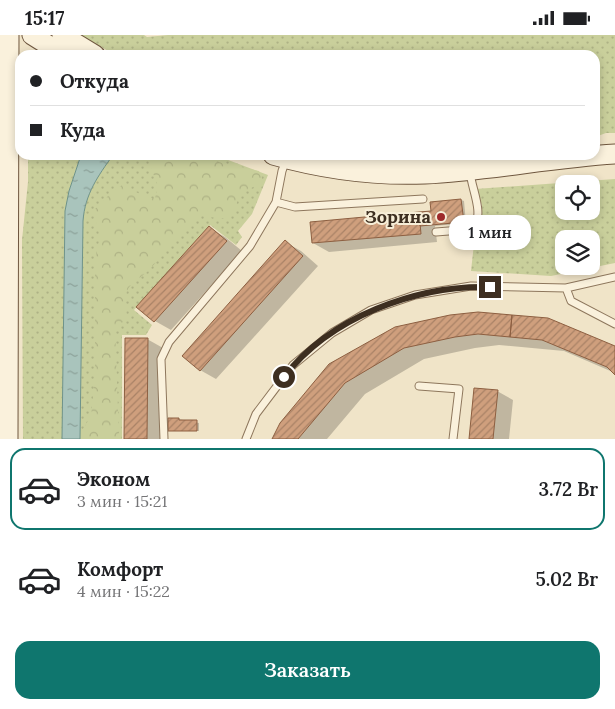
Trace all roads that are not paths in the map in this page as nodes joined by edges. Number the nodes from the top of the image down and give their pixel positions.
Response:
1 (9, 35) edge
2 (32, 35) edge
3 (62, 35) edge
4 (56, 50) edge
5 (87, 50) edge
6 (615, 141) edge
7 (600, 142) edge
8 (615, 154) edge
9 (600, 155) edge
10 (283, 160) edge
11 (299, 160) edge
12 (471, 160) edge
13 (423, 199) dead end
14 (276, 202) junction
15 (4, 227) edge
16 (436, 232) dead end
17 (615, 277) edge
18 (566, 288) junction
19 (615, 324) edge
20 (418, 386) dead end
21 (8, 439) edge
22 (164, 439) edge
23 (246, 439) edge
24 (453, 439) edge

1 - 15 main road
2 - 4 main road
3 - 5 main road
6 - 7 main road
8 - 9 main road
10 - 14 lane
11 - 12 main road
12 - 16 lane
13 - 14 lane
14 - 22 lane
15 - 21 main road
17 - 18 lane
18 - 19 lane
18 - 23 lane
20 - 24 lane

